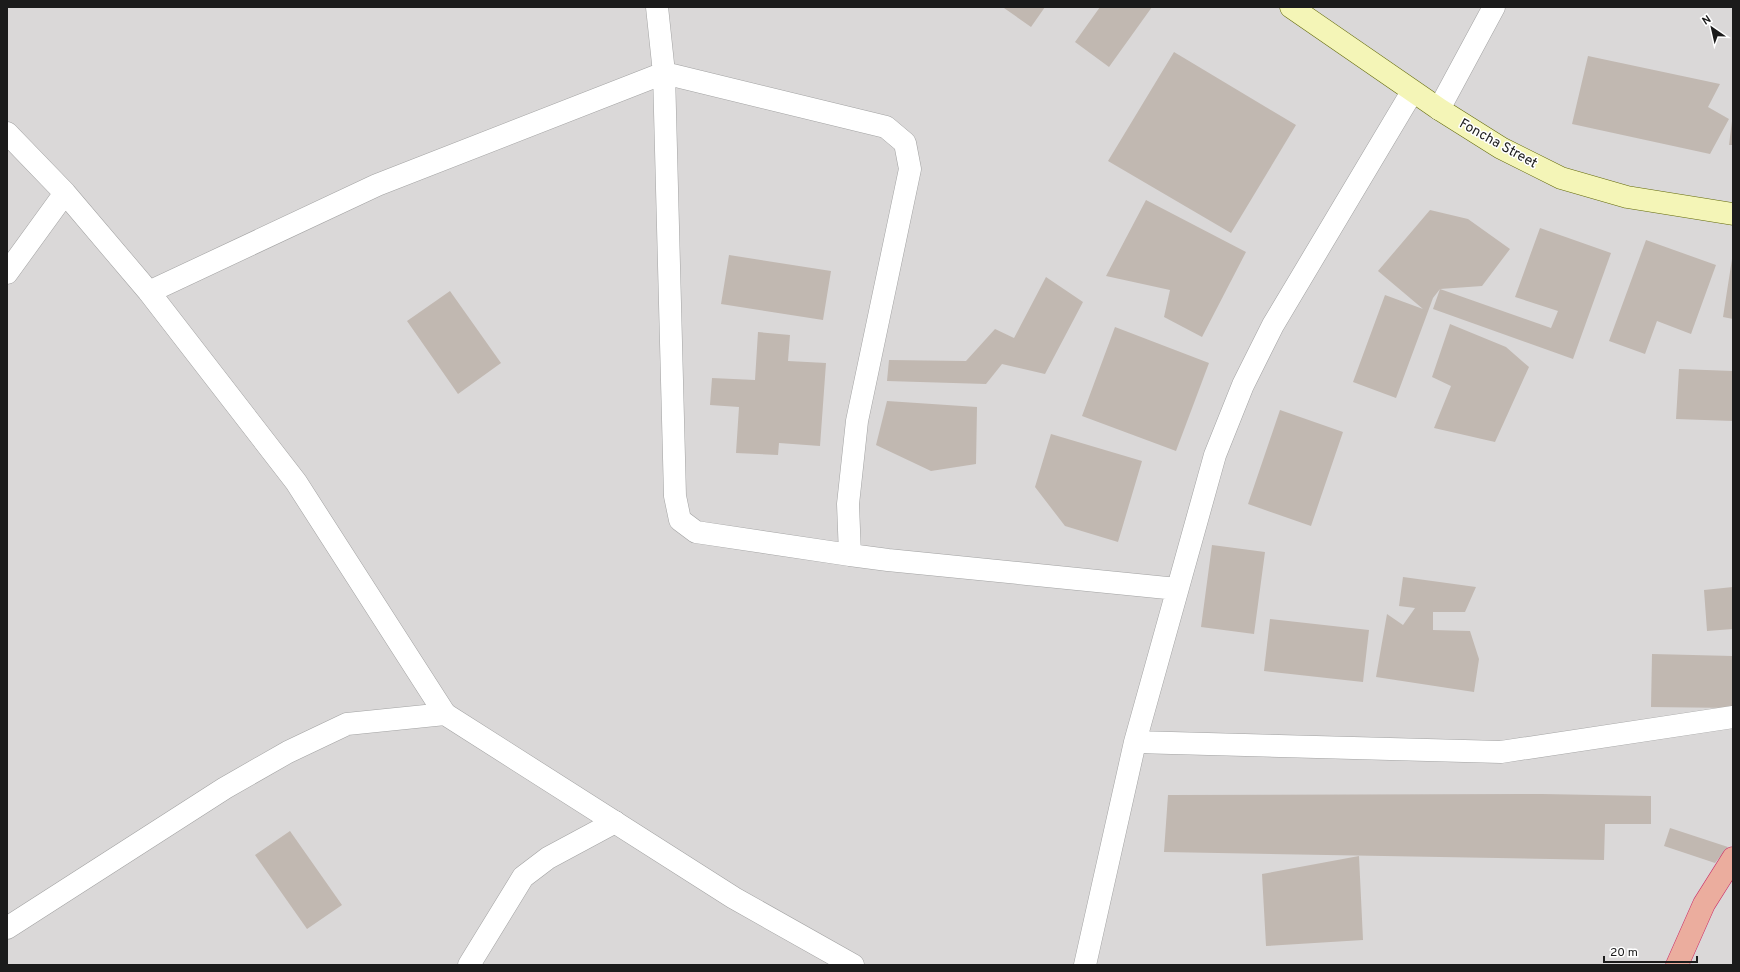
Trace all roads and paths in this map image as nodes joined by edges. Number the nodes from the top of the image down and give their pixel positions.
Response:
1 (657, 7) edge
2 (1291, 7) edge
3 (1494, 7) edge
4 (664, 73) junction
5 (1412, 92) junction
6 (1439, 109) junction
7 (7, 132) edge
8 (65, 193) junction
9 (1733, 214) edge
10 (7, 273) edge
11 (150, 292) junction
12 (850, 555) junction
13 (1177, 589) junction
14 (445, 714) junction
15 (1733, 717) edge
16 (1135, 742) junction
17 (615, 822) junction
18 (1733, 858) edge
19 (7, 928) edge
20 (469, 965) edge
21 (853, 965) edge
22 (1085, 965) edge
23 (1677, 965) edge

1 - 4 street
2 - 5 main road, Foncha Street
3 - 6 street
4 - 11 street
4 - 12 street
4 - 12 street
5 - 6 main road, Foncha Street
5 - 13 street
6 - 9 main road, Foncha Street
7 - 8 street
8 - 10 street
8 - 11 street
11 - 14 street
12 - 13 street
13 - 16 street
14 - 17 street
14 - 19 street
15 - 16 street
16 - 22 street
17 - 20 street
17 - 21 street
18 - 23 highway

